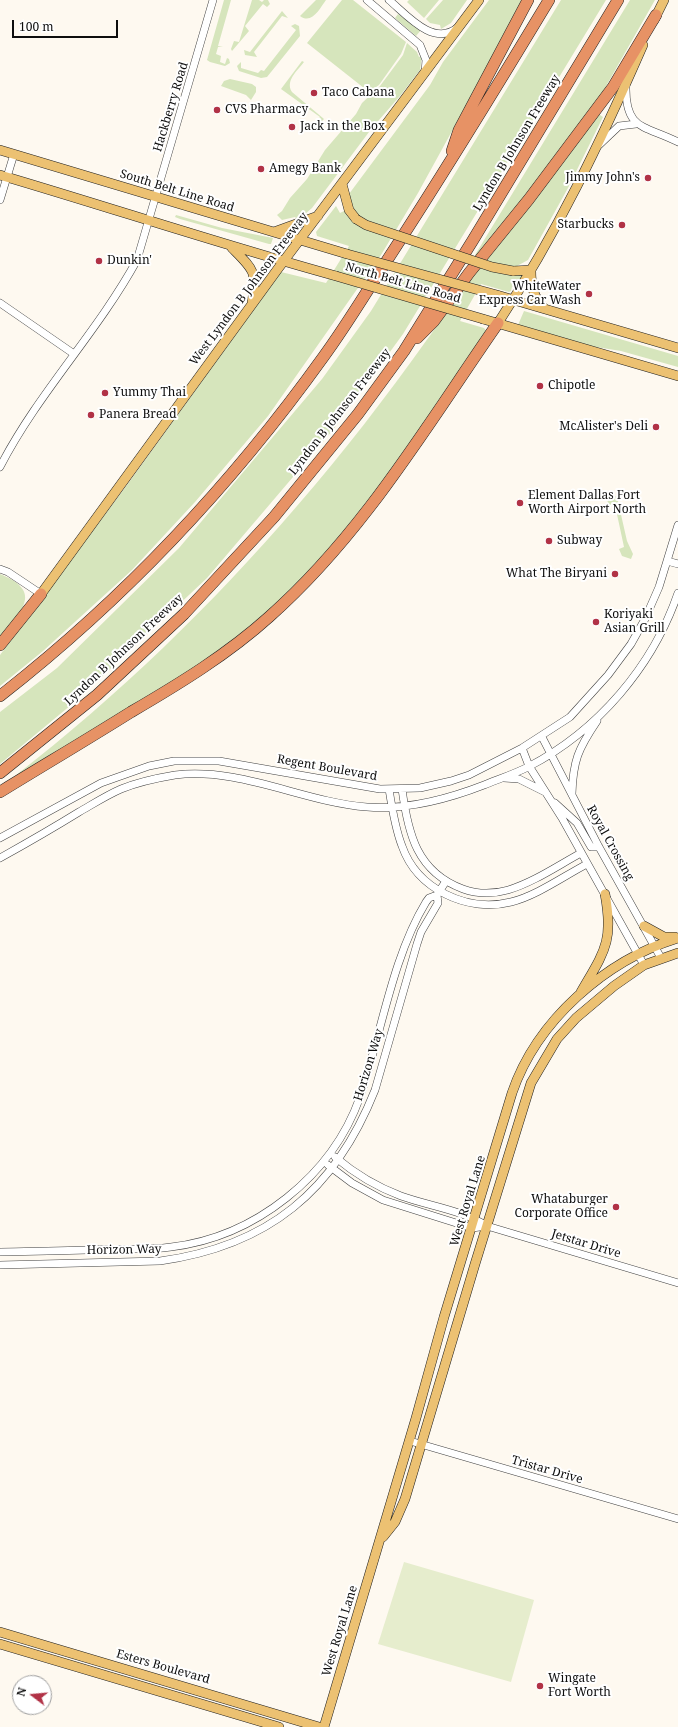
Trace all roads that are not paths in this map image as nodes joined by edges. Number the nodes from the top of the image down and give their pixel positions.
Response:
1 (213, 0) edge
2 (367, 0) edge
3 (389, 0) edge
4 (479, 0) edge
5 (528, 0) edge
6 (549, 0) edge
7 (618, 0) edge
8 (664, 0) edge
9 (656, 15) junction
10 (465, 19) junction
11 (425, 74) junction
12 (626, 84) junction
13 (636, 124) junction
14 (678, 142) edge
15 (598, 147) junction
16 (0, 150) edge
17 (14, 154) junction
18 (444, 172) junction
19 (3, 176) edge
20 (342, 184) junction
21 (156, 197) junction
22 (0, 200) edge
23 (318, 216) junction
24 (150, 221) junction
25 (273, 232) junction
26 (301, 240) junction
27 (231, 247) junction
28 (347, 254) joint
29 (283, 261) junction
30 (531, 270) junction
31 (514, 300) junction
32 (0, 303) edge
33 (252, 305) junction
34 (544, 308) junction
35 (498, 323) junction
36 (677, 347) edge
37 (404, 351) junction
38 (74, 354) junction
39 (668, 373) junction
40 (678, 376) edge
41 (678, 380) edge
42 (0, 467) edge
43 (678, 525) edge
44 (667, 561) junction
45 (678, 564) edge
46 (0, 569) edge
47 (678, 593) edge
48 (41, 594) junction
49 (0, 645) edge
50 (0, 696) edge
51 (606, 709) junction
52 (542, 737) junction
53 (522, 748) junction
54 (550, 753) junction
55 (529, 766) junction
56 (0, 773) edge
57 (502, 778) junction
58 (389, 789) junction
59 (402, 789) junction
60 (0, 792) edge
61 (547, 795) junction
62 (572, 795) junction
63 (404, 805) junction
64 (392, 807) junction
65 (0, 838) edge
66 (599, 847) junction
67 (581, 853) junction
68 (0, 858) edge
69 (587, 864) junction
70 (446, 881) junction
71 (526, 883) junction
72 (438, 893) junction
73 (605, 894) junction
74 (527, 896) junction
75 (644, 926) junction
76 (678, 937) edge
77 (654, 945) junction
78 (678, 952) edge
79 (637, 954) junction
80 (661, 958) junction
81 (644, 965) junction
82 (578, 996) junction
83 (376, 1039) junction
84 (388, 1043) junction
85 (353, 1114) junction
86 (362, 1119) junction
87 (331, 1154) junction
88 (338, 1160) junction
89 (324, 1162) junction
90 (332, 1168) junction
91 (475, 1218) junction
92 (487, 1226) junction
93 (472, 1228) junction
94 (109, 1249) junction
95 (99, 1250) junction
96 (0, 1252) edge
97 (104, 1261) junction
98 (0, 1265) edge
99 (678, 1283) edge
100 (410, 1441) junction
101 (422, 1444) junction
102 (678, 1519) edge
103 (379, 1541) junction
104 (0, 1632) edge
105 (0, 1644) edge
106 (279, 1727) edge
107 (319, 1727) edge
108 (324, 1727) edge

1 - 21 street, Hackberry Road
2 - 11 street
3 - 10 street
4 - 10 main road, West Lyndon B Johnson Freeway
5 - 18 highway
6 - 18 highway
7 - 37 highway, Lyndon B Johnson Freeway
8 - 9 main road
9 - 12 main road
9 - 37 highway
10 - 11 main road, West Lyndon B Johnson Freeway
11 - 20 main road, West Lyndon B Johnson Freeway
12 - 13 street
12 - 15 main road
13 - 14 street
13 - 15 street
15 - 30 main road
16 - 17 main road, South Belt Line Road
17 - 19 street
17 - 21 main road, South Belt Line Road
18 - 50 highway
19 - 22 street
19 - 24 main road
20 - 23 main road, West Lyndon B Johnson Freeway
20 - 30 main road, bridge
21 - 24 street, Hackberry Road
21 - 25 main road, South Belt Line Road
23 - 25 main road
23 - 26 main road, West Lyndon B Johnson Freeway
24 - 27 main road
24 - 38 street, Hackberry Road
25 - 26 main road, South Belt Line Road
26 - 28 main road, South Belt Line Road
26 - 29 main road, West Lyndon B Johnson Freeway
27 - 29 main road
27 - 33 main road
28 - 31 main road, North Belt Line Road, bridge
29 - 33 main road, West Lyndon B Johnson Freeway
29 - 35 main road, North Belt Line Road, bridge
30 - 31 main road
30 - 34 main road
31 - 34 main road, North Belt Line Road
31 - 35 main road
32 - 38 street
33 - 48 main road, West Lyndon B Johnson Freeway
34 - 36 main road, North Belt Line Road
35 - 39 main road, North Belt Line Road
35 - 60 highway
37 - 56 highway, Lyndon B Johnson Freeway
38 - 42 street, Hackberry Road
39 - 40 main road, North Belt Line Road
39 - 41 main road
43 - 44 street, Regent Boulevard
44 - 45 street
44 - 52 street, Regent Boulevard
46 - 48 street
47 - 51 street
48 - 49 highway
51 - 54 street
51 - 62 street
52 - 53 street, Regent Boulevard
52 - 54 street, Royal Crossing
53 - 55 street
53 - 59 street, Regent Boulevard
54 - 55 street
54 - 62 street, Royal Crossing
55 - 57 street
55 - 61 street
57 - 61 street
57 - 63 street
58 - 59 street, Regent Boulevard
58 - 64 street
58 - 65 street, Regent Boulevard
59 - 63 street
61 - 66 street
61 - 67 street
62 - 66 street, Royal Crossing
63 - 64 street
63 - 70 street
64 - 68 street
64 - 72 street
66 - 75 street, Royal Crossing
67 - 69 street
67 - 71 street
69 - 73 street
69 - 74 street
70 - 71 street
70 - 72 street, Horizon Way
71 - 74 street
72 - 74 street
72 - 83 street, Horizon Way
72 - 84 street, Horizon Way
73 - 79 street
73 - 82 main road
75 - 76 main road
75 - 77 street, Royal Crossing
76 - 77 main road, West Royal Lane
77 - 79 main road, West Royal Lane
77 - 80 street, Royal Crossing
78 - 80 main road, West Royal Lane
79 - 81 street
79 - 82 main road, West Royal Lane
80 - 81 main road, West Royal Lane
81 - 92 main road, West Royal Lane
82 - 91 main road, West Royal Lane
83 - 84 street
83 - 85 street, Horizon Way
84 - 86 street, Horizon Way
85 - 86 street
85 - 87 street, Horizon Way
86 - 88 street, Horizon Way
87 - 88 street, Jetstar Drive
87 - 89 street, Horizon Way
88 - 90 street, Horizon Way
88 - 91 street, Jetstar Drive
89 - 90 street, Jetstar Drive
89 - 94 street, Horizon Way
90 - 93 street, Jetstar Drive
90 - 97 street, Horizon Way
91 - 92 street, Jetstar Drive
91 - 93 main road, West Royal Lane
92 - 93 street, Jetstar Drive
92 - 99 street, Jetstar Drive
92 - 101 main road, West Royal Lane
93 - 100 main road, West Royal Lane
94 - 95 street, Horizon Way
94 - 97 street
95 - 96 street, Horizon Way
95 - 97 street
97 - 98 street, Horizon Way
100 - 101 street, Tristar Drive
100 - 103 main road, West Royal Lane
101 - 102 street, Tristar Drive
101 - 103 main road, West Royal Lane
103 - 108 main road, West Royal Lane
104 - 107 main road, Esters Boulevard
105 - 106 main road, Esters Boulevard

